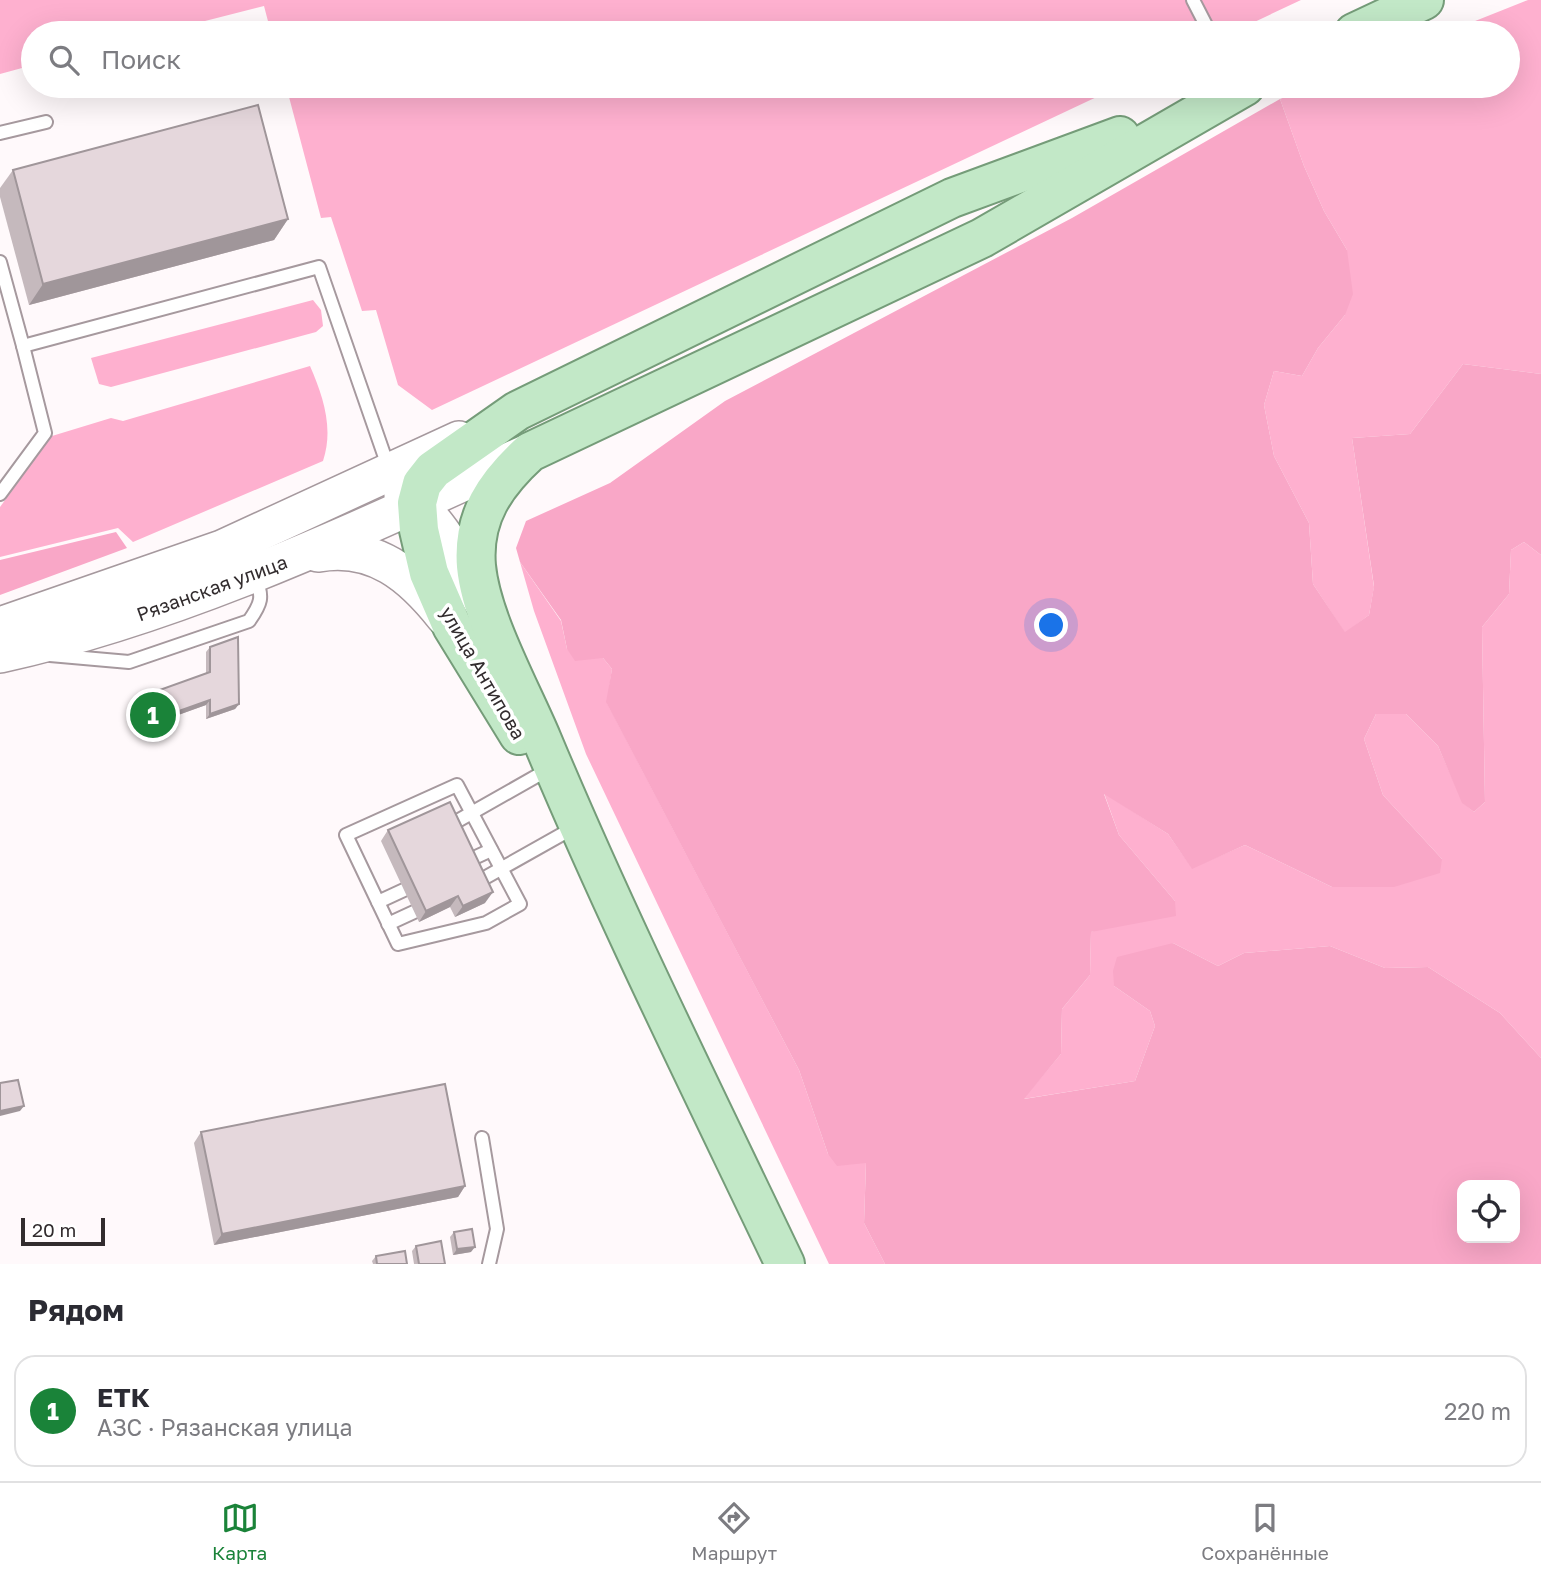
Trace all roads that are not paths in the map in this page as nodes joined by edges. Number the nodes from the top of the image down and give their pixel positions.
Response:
1 (1193, 0) edge
2 (1424, 0) edge
3 (1204, 21) edge
4 (1379, 21) edge
5 (1213, 98) edge
6 (1220, 98) edge
7 (46, 122) dead end
8 (0, 133) edge
9 (0, 262) edge
10 (23, 345) junction
11 (517, 411) junction
12 (530, 452) junction
13 (391, 473) junction
14 (355, 490) junction
15 (0, 494) edge
16 (416, 503) junction
17 (303, 555) junction
18 (241, 561) junction
19 (487, 610) junction
20 (452, 626) junction
21 (4, 644) edge
22 (542, 773) junction
23 (472, 814) junction
24 (438, 832) edge
25 (580, 835) junction
26 (491, 850) junction
27 (453, 867) edge
28 (501, 871) junction
29 (428, 879) edge
30 (464, 889) edge
31 (439, 901) edge
32 (378, 902) junction
33 (388, 924) junction
34 (482, 1138) dead end
35 (489, 1264) edge
36 (785, 1264) edge

1 - 3 lane
2 - 4 main road
5 - 11 main road
6 - 12 main road, улица Антипова
7 - 8 lane
9 - 10 lane
10 - 13 lane
10 - 15 lane
11 - 13 main road, Рязанская улица
11 - 16 main road
12 - 16 main road, Рязанская улица
12 - 19 main road, улица Антипова
13 - 14 main road, Рязанская улица
14 - 16 main road
14 - 18 main road, Рязанская улица
16 - 17 main road, Рязанская улица
16 - 19 main road
16 - 20 main road, улица Антипова
17 - 18 main road, Рязанская улица
17 - 20 main road
18 - 21 main road, Рязанская улица
18 - 21 lane
19 - 25 main road, улица Антипова
20 - 22 main road, улица Антипова
22 - 23 lane
22 - 25 main road, улица Антипова
23 - 24 lane
23 - 26 lane
23 - 32 lane
25 - 28 lane
25 - 36 main road, улица Антипова
26 - 27 lane
26 - 28 lane
28 - 30 lane
28 - 33 lane
29 - 32 lane
31 - 33 lane
32 - 33 lane
34 - 35 lane

